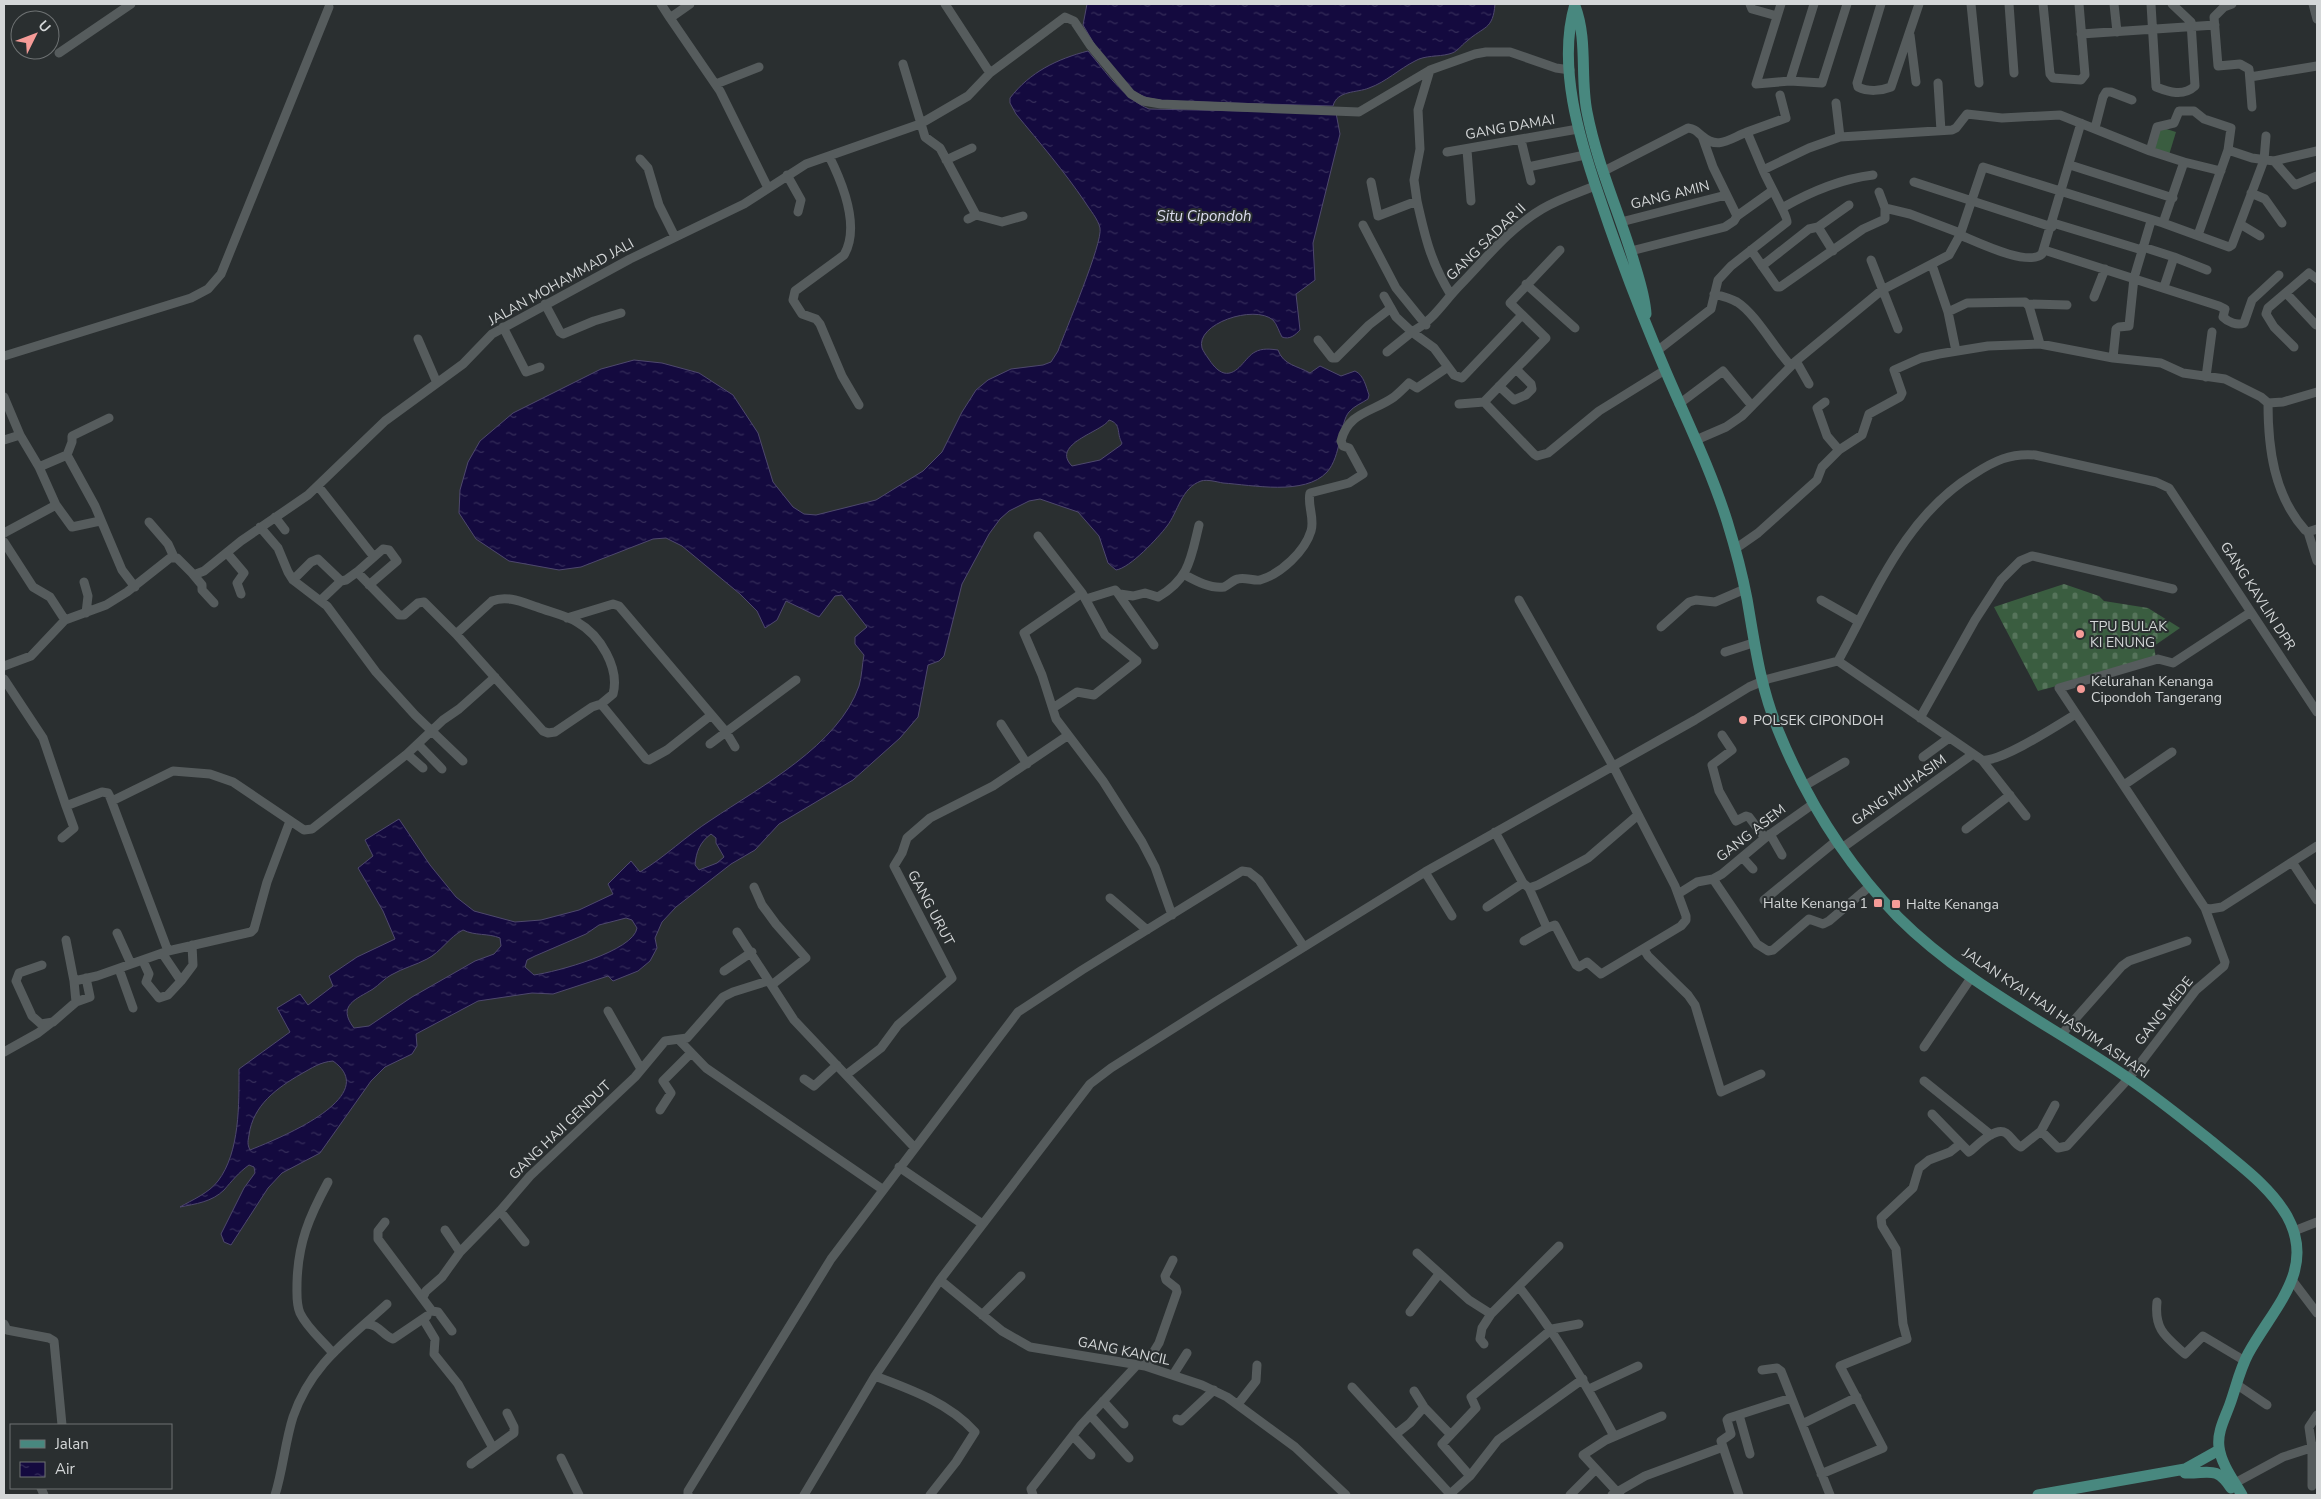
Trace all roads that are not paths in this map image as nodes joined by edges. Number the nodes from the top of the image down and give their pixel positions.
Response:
1 (131, 4) edge
2 (661, 4) edge
3 (690, 4) edge
4 (945, 4) edge
5 (1750, 4) edge
6 (1781, 4) edge
7 (1814, 4) edge
8 (1847, 4) edge
9 (1881, 4) edge
10 (1919, 4) edge
11 (1971, 4) edge
12 (2009, 4) edge
13 (2043, 4) edge
14 (2079, 4) edge
15 (2114, 4) edge
16 (2151, 4) edge
17 (2172, 4) edge
18 (2313, 4) edge
19 (1575, 5) edge
20 (2226, 5) edge
21 (329, 7) dead end
22 (1777, 16) junction
23 (670, 18) junction
24 (2317, 19) edge
25 (2215, 25) junction
26 (2191, 26) junction
27 (2152, 29) junction
28 (1910, 32) junction
29 (2117, 32) junction
30 (2082, 34) junction
31 (60, 52) edge
32 (903, 64) dead end
33 (2317, 66) edge
34 (759, 67) dead end
35 (1430, 70) junction
36 (1570, 70) junction
37 (990, 73) junction
38 (2014, 73) dead end
39 (2250, 77) junction
40 (1790, 81) junction
41 (1916, 82) dead end
42 (1979, 82) dead end
43 (1938, 83) dead end
44 (716, 84) junction
45 (1780, 95) dead end
46 (2132, 100) dead end
47 (1836, 103) dead end
48 (2252, 107) dead end
49 (2081, 123) junction
50 (920, 124) junction
51 (2095, 128) junction
52 (1578, 129) junction
53 (1941, 131) junction
54 (1746, 132) junction
55 (1702, 136) junction
56 (2266, 136) dead end
57 (1840, 138) junction
58 (1521, 140) junction
59 (972, 148) dead end
60 (1467, 150) junction
61 (2228, 150) junction
62 (2150, 151) junction
63 (2317, 151) edge
64 (1447, 152) dead end
65 (1585, 154) junction
66 (829, 156) junction
67 (640, 159) dead end
68 (946, 160) junction
69 (2264, 160) junction
70 (2184, 162) junction
71 (2274, 162) junction
72 (2070, 165) junction
73 (1528, 167) junction
74 (1763, 170) junction
75 (1604, 171) junction
76 (2221, 171) junction
77 (1872, 174) dead end
78 (787, 175) junction
79 (2316, 180) edge
80 (1531, 181) dead end
81 (1372, 182) dead end
82 (1914, 182) dead end
83 (1595, 186) junction
84 (768, 188) junction
85 (1772, 191) junction
86 (1879, 192) dead end
87 (2061, 192) junction
88 (2251, 192) junction
89 (1726, 195) junction
90 (2172, 198) junction
91 (1471, 201) dead end
92 (1417, 202) junction
93 (1972, 202) junction
94 (1848, 205) dead end
95 (1782, 208) junction
96 (1885, 208) junction
97 (798, 212) dead end
98 (1023, 216) dead end
99 (1737, 216) junction
100 (2151, 221) junction
101 (1621, 222) junction
102 (2163, 223) junction
103 (2282, 223) dead end
104 (2240, 224) junction
105 (1363, 225) dead end
106 (2052, 225) junction
107 (1818, 228) junction
108 (1960, 234) junction
109 (2198, 236) junction
110 (2260, 236) dead end
111 (674, 237) junction
112 (2143, 248) junction
113 (1560, 250) dead end
114 (1751, 250) junction
115 (2044, 250) junction
116 (1631, 251) junction
117 (1833, 251) junction
118 (2174, 257) junction
119 (1870, 260) dead end
120 (1932, 265) junction
121 (1762, 266) junction
122 (2104, 269) junction
123 (2207, 270) dead end
124 (2279, 275) dead end
125 (2134, 278) junction
126 (2317, 279) edge
127 (1526, 284) junction
128 (2164, 287) junction
129 (1882, 290) junction
130 (2286, 293) junction
131 (1450, 294) junction
132 (1714, 294) junction
133 (1384, 296) dead end
134 (2094, 296) dead end
135 (545, 304) junction
136 (2028, 304) junction
137 (2067, 305) dead end
138 (1391, 308) junction
139 (1948, 312) junction
140 (620, 313) dead end
141 (1522, 315) junction
142 (1646, 321) junction
143 (1426, 325) junction
144 (2316, 325) dead end
145 (503, 327) junction
146 (1575, 328) dead end
147 (1898, 330) dead end
148 (1412, 332) junction
149 (2212, 332) dead end
150 (418, 339) dead end
151 (1318, 340) dead end
152 (2040, 344) junction
153 (2294, 346) dead end
154 (1657, 351) junction
155 (1956, 351) junction
156 (1388, 352) dead end
157 (4, 356) edge
158 (2113, 358) junction
159 (1794, 363) junction
160 (540, 367) dead end
161 (1448, 367) junction
162 (1516, 369) junction
163 (1665, 370) junction
164 (2206, 377) junction
165 (437, 383) junction
166 (1809, 384) dead end
167 (1499, 386) junction
168 (2317, 392) edge
169 (4, 397) edge
170 (1484, 402) junction
171 (1825, 402) dead end
172 (2268, 403) junction
173 (1459, 404) dead end
174 (1679, 404) junction
175 (859, 405) dead end
176 (1752, 406) junction
177 (109, 418) dead end
178 (20, 435) junction
179 (4, 440) edge
180 (1696, 440) junction
181 (1839, 450) junction
182 (67, 455) junction
183 (40, 467) junction
184 (318, 486) junction
185 (56, 505) junction
186 (275, 516) junction
187 (100, 521) junction
188 (149, 522) dead end
189 (1199, 525) dead end
190 (260, 527) junction
191 (285, 530) dead end
192 (2313, 531) edge
193 (4, 533) edge
194 (1038, 536) dead end
195 (4, 542) edge
196 (1736, 550) junction
197 (227, 553) junction
198 (174, 557) junction
199 (374, 557) junction
200 (2317, 560) edge
201 (192, 572) junction
202 (357, 572) junction
203 (1185, 575) junction
204 (293, 580) junction
205 (341, 581) junction
206 (84, 582) dead end
207 (369, 585) junction
208 (134, 587) junction
209 (1745, 589) junction
210 (2172, 589) dead end
211 (241, 594) dead end
212 (1120, 594) junction
213 (1084, 596) junction
214 (321, 600) junction
215 (1519, 600) dead end
216 (1821, 600) dead end
217 (214, 603) dead end
218 (2251, 612) junction
219 (86, 613) junction
220 (568, 618) junction
221 (66, 620) junction
222 (1858, 621) junction
223 (1661, 627) dead end
224 (456, 634) junction
225 (1753, 644) junction
226 (1154, 645) dead end
227 (1725, 652) dead end
228 (1838, 660) junction
229 (4, 666) edge
230 (495, 677) junction
231 (4, 679) edge
232 (796, 680) dead end
233 (1761, 682) junction
234 (601, 704) junction
235 (1052, 708) junction
236 (2317, 712) edge
237 (2076, 714) junction
238 (710, 716) junction
239 (1920, 718) junction
240 (1001, 724) dead end
241 (432, 730) junction
242 (726, 732) junction
243 (1722, 735) dead end
244 (1067, 736) junction
245 (1949, 738) junction
246 (418, 744) junction
247 (710, 744) dead end
248 (735, 747) dead end
249 (2172, 752) dead end
250 (407, 754) junction
251 (1973, 754) junction
252 (1923, 757) dead end
253 (1982, 760) junction
254 (463, 761) dead end
255 (1845, 762) dead end
256 (1026, 764) junction
257 (1613, 766) junction
258 (423, 768) dead end
259 (442, 768) dead end
260 (2124, 785) junction
261 (1804, 786) junction
262 (2010, 795) junction
263 (112, 801) junction
264 (1813, 804) junction
265 (66, 806) junction
266 (1638, 815) junction
267 (2026, 816) dead end
268 (290, 821) junction
269 (1966, 829) dead end
270 (1495, 832) junction
271 (1768, 836) junction
272 (62, 838) dead end
273 (1839, 844) junction
274 (2317, 846) edge
275 (1782, 855) dead end
276 (1743, 858) junction
277 (2292, 862) junction
278 (1753, 869) dead end
279 (1425, 872) junction
280 (1713, 879) junction
281 (1526, 885) junction
282 (1870, 886) junction
283 (754, 887) dead end
284 (1678, 894) junction
285 (1110, 898) dead end
286 (1764, 900) dead end
287 (2317, 900) edge
288 (1487, 907) dead end
289 (2205, 908) junction
290 (1172, 915) junction
291 (1452, 916) dead end
292 (1547, 928) junction
293 (1147, 930) junction
294 (737, 932) dead end
295 (117, 933) dead end
296 (66, 940) dead end
297 (1524, 941) dead end
298 (2187, 941) dead end
299 (192, 945) junction
300 (1304, 947) junction
301 (1646, 947) junction
302 (165, 952) junction
303 (752, 952) junction
304 (143, 961) junction
305 (131, 964) junction
306 (42, 965) dead end
307 (119, 969) junction
308 (724, 971) dead end
309 (86, 978) junction
310 (1971, 978) junction
311 (181, 980) junction
312 (74, 981) junction
313 (770, 983) junction
314 (76, 1002) junction
315 (133, 1008) dead end
316 (608, 1011) dead end
317 (53, 1022) junction
318 (2061, 1035) junction
319 (680, 1040) junction
320 (1924, 1046) dead end
321 (4, 1052) edge
322 (691, 1053) junction
323 (837, 1065) junction
324 (641, 1069) junction
325 (1761, 1074) dead end
326 (846, 1075) junction
327 (2129, 1078) junction
328 (804, 1079) dead end
329 (1926, 1082) dead end
330 (2055, 1105) dead end
331 (660, 1110) dead end
332 (1932, 1114) dead end
333 (2041, 1131) junction
334 (1991, 1135) junction
335 (1960, 1144) junction
336 (914, 1146) junction
337 (899, 1166) junction
338 (328, 1182) dead end
339 (882, 1189) junction
340 (500, 1211) junction
341 (385, 1222) dead end
342 (2317, 1222) edge
343 (982, 1223) junction
344 (445, 1230) dead end
345 (2294, 1231) junction
346 (525, 1242) dead end
347 (1559, 1246) dead end
348 (460, 1252) junction
349 (1417, 1253) dead end
350 (1173, 1260) dead end
351 (1439, 1274) junction
352 (1021, 1276) dead end
353 (940, 1280) junction
354 (2292, 1280) junction
355 (1519, 1287) junction
356 (423, 1297) junction
357 (2157, 1302) dead end
358 (387, 1304) dead end
359 (432, 1311) junction
360 (1410, 1312) dead end
361 (2317, 1312) edge
362 (1491, 1314) junction
363 (982, 1315) junction
364 (423, 1319) junction
365 (4, 1324) edge
366 (366, 1324) junction
367 (1578, 1324) dead end
368 (1552, 1329) junction
369 (452, 1331) dead end
370 (1484, 1344) dead end
371 (332, 1352) junction
372 (1187, 1353) dead end
373 (2245, 1361) junction
374 (1257, 1365) dead end
375 (1141, 1366) junction
376 (1638, 1366) dead end
377 (1762, 1370) dead end
378 (1173, 1375) junction
379 (875, 1376) junction
380 (1583, 1379) junction
381 (2236, 1384) junction
382 (1352, 1387) dead end
383 (1589, 1389) junction
384 (1214, 1390) junction
385 (1414, 1391) dead end
386 (1857, 1397) junction
387 (1791, 1398) junction
388 (1103, 1401) junction
389 (1238, 1404) junction
390 (2267, 1405) dead end
391 (1424, 1407) junction
392 (507, 1413) dead end
393 (1090, 1415) junction
394 (2317, 1415) edge
395 (1662, 1416) dead end
396 (1739, 1416) junction
397 (1177, 1419) dead end
398 (62, 1424) edge
399 (1124, 1424) dead end
400 (1802, 1424) junction
401 (1396, 1434) junction
402 (1450, 1434) junction
403 (1073, 1436) junction
404 (1614, 1436) junction
405 (1723, 1447) junction
406 (2315, 1447) edge
407 (493, 1448) junction
408 (2219, 1450) junction
409 (1750, 1454) dead end
410 (1091, 1455) dead end
411 (561, 1458) dead end
412 (1129, 1458) dead end
413 (471, 1464) dead end
414 (1594, 1470) junction
415 (2172, 1472) junction
416 (1821, 1474) junction
417 (1470, 1476) junction
418 (2235, 1483) junction
419 (2312, 1486) dead end
420 (1616, 1494) edge
421 (275, 1495) edge
422 (579, 1495) edge
423 (688, 1495) edge
424 (804, 1495) edge
425 (930, 1495) edge
426 (1034, 1495) edge
427 (1346, 1495) edge
428 (1450, 1495) edge
429 (1570, 1495) edge
430 (1739, 1495) edge
431 (1830, 1495) edge
432 (2045, 1495) edge
433 (2241, 1495) edge

1 - 31 street
2 - 23 street
3 - 23 street
4 - 37 street
5 - 22 street
6 - 22 street
7 - 40 street
8 - 40 street
9 - 28 street
10 - 28 street
11 - 42 street
12 - 38 street
13 - 30 street
14 - 30 street
15 - 29 street
16 - 27 street
17 - 26 street
18 - 24 street
19 - 36 main road, JALAN KYAI HAJI HASYIM ASHARI
19 - 75 main road, JALAN KYAI HAJI HASYIM ASHARI
20 - 25 street
21 - 157 street
22 - 40 street
23 - 44 street
25 - 26 street
25 - 39 street
26 - 27 street
26 - 27 street
27 - 29 street
28 - 41 street
29 - 30 street
32 - 50 street
33 - 39 street
34 - 44 street
35 - 36 street
35 - 37 street, JALAN MOHAMMAD JALI
35 - 92 street
36 - 52 main road, JALAN KYAI HAJI HASYIM ASHARI
37 - 50 street, JALAN MOHAMMAD JALI
39 - 48 street
43 - 53 street
44 - 84 street
45 - 54 street
46 - 51 street
47 - 57 street
49 - 51 street
49 - 53 street
49 - 72 street
50 - 66 street, JALAN MOHAMMAD JALI
50 - 68 street
51 - 62 street
52 - 58 street, GANG DAMAI
52 - 65 main road, JALAN KYAI HAJI HASYIM ASHARI
53 - 57 street
54 - 55 street
54 - 74 street
55 - 75 street
55 - 89 street
56 - 69 street
57 - 74 street
58 - 60 street, GANG DAMAI
58 - 73 street
59 - 68 street
60 - 64 street, GANG DAMAI
60 - 91 street
61 - 62 street
61 - 69 street
61 - 76 street
62 - 70 street
63 - 71 street
65 - 73 street
65 - 83 main road, JALAN KYAI HAJI HASYIM ASHARI
66 - 78 street, JALAN MOHAMMAD JALI
66 - 175 street
67 - 111 street
68 - 98 street
69 - 71 street
69 - 88 street
70 - 76 street
70 - 90 street
71 - 79 street
72 - 87 street
72 - 90 street
73 - 80 street
74 - 85 street
75 - 101 main road, JALAN KYAI HAJI HASYIM ASHARI
76 - 109 street
77 - 95 street
78 - 84 street, JALAN MOHAMMAD JALI
78 - 97 street
81 - 92 street
82 - 93 street
83 - 131 street, GANG SADAR II
83 - 142 main road, JALAN KYAI HAJI HASYIM ASHARI
84 - 111 street, JALAN MOHAMMAD JALI
85 - 95 street
85 - 99 street
86 - 96 street
87 - 93 street
87 - 100 street
87 - 106 street
88 - 103 street
88 - 104 street
89 - 99 street
89 - 101 street, GANG AMIN
90 - 102 street
92 - 131 street
93 - 106 street
93 - 108 street
94 - 107 street
95 - 114 street
96 - 108 street
96 - 117 street
99 - 116 street
100 - 102 street
100 - 112 street
101 - 116 main road, JALAN KYAI HAJI HASYIM ASHARI
102 - 109 street
104 - 109 street
104 - 110 street
105 - 143 street
106 - 112 street
106 - 115 street
107 - 117 street
107 - 121 street
108 - 115 street
108 - 120 street
111 - 135 street, JALAN MOHAMMAD JALI
112 - 118 street
112 - 125 street
113 - 127 street
114 - 121 street
114 - 132 street
115 - 122 street
116 - 142 main road, JALAN KYAI HAJI HASYIM ASHARI
117 - 121 street
118 - 123 street
118 - 128 street
119 - 129 street
120 - 129 street
120 - 139 street
122 - 125 street
122 - 134 street
124 - 128 street
125 - 128 street
125 - 158 street
126 - 130 street
127 - 141 street
127 - 146 street
129 - 147 street
129 - 159 street
130 - 144 street
130 - 153 street
131 - 143 street, GANG SADAR II
132 - 154 street
132 - 159 street
133 - 138 street
135 - 140 street
135 - 145 street, JALAN MOHAMMAD JALI
136 - 137 street
136 - 139 street
136 - 152 street
138 - 148 street
138 - 151 street
139 - 155 street
141 - 161 street
141 - 162 street
142 - 154 main road, JALAN KYAI HAJI HASYIM ASHARI
143 - 148 street
145 - 160 street
145 - 165 street, JALAN MOHAMMAD JALI
148 - 156 street
148 - 161 street
149 - 164 street
150 - 165 street
152 - 155 street
152 - 158 street
154 - 163 main road, JALAN KYAI HAJI HASYIM ASHARI
155 - 181 street
158 - 164 street
159 - 166 street
159 - 176 street
161 - 203 street
162 - 167 street
162 - 167 street
163 - 170 street
163 - 174 main road, JALAN KYAI HAJI HASYIM ASHARI
164 - 172 street
165 - 184 street, JALAN MOHAMMAD JALI
167 - 170 street
168 - 172 street
169 - 178 street
170 - 173 street
171 - 181 street
172 - 192 street
174 - 176 street
174 - 180 main road, JALAN KYAI HAJI HASYIM ASHARI
176 - 180 street
177 - 182 street
178 - 179 street
178 - 183 street
180 - 196 main road, JALAN KYAI HAJI HASYIM ASHARI
181 - 196 street
182 - 183 street
182 - 187 street
183 - 185 street
184 - 186 street, JALAN MOHAMMAD JALI
184 - 199 street
185 - 187 street
185 - 193 street
186 - 190 street, JALAN MOHAMMAD JALI
186 - 191 street
187 - 208 street
188 - 198 street
189 - 203 street
190 - 197 street, JALAN MOHAMMAD JALI
190 - 204 street
192 - 200 street
194 - 213 street
195 - 221 street
196 - 209 main road, JALAN KYAI HAJI HASYIM ASHARI
197 - 201 street, JALAN MOHAMMAD JALI
197 - 211 street
198 - 201 street
198 - 208 street
199 - 202 street
199 - 207 street
201 - 217 street
202 - 205 street
202 - 207 street
203 - 212 street
204 - 205 street
204 - 214 street
205 - 214 street
206 - 219 street
207 - 224 street
208 - 219 street
209 - 223 street
209 - 225 main road, JALAN KYAI HAJI HASYIM ASHARI
210 - 239 street
212 - 213 street
212 - 226 street
213 - 235 street
213 - 235 street
214 - 241 street
215 - 257 street
216 - 222 street
218 - 222 street, GANG KAVLIN DPR
218 - 236 street, GANG KAVLIN DPR
218 - 237 street
219 - 221 street
220 - 224 street
220 - 234 street
220 - 238 street
221 - 229 street
222 - 228 street
224 - 230 street
225 - 227 street
225 - 233 main road, JALAN KYAI HAJI HASYIM ASHARI
228 - 233 street
228 - 239 street
230 - 234 street
230 - 241 street
231 - 265 street
232 - 242 street
233 - 257 street
233 - 261 main road, JALAN KYAI HAJI HASYIM ASHARI
234 - 238 street
235 - 244 street
237 - 253 street
237 - 260 street
238 - 242 street
239 - 245 street
240 - 256 street
241 - 246 street
241 - 254 street
242 - 247 street
242 - 248 street
243 - 271 street
244 - 256 street, GANG URUT
244 - 290 street
245 - 251 street
245 - 252 street
246 - 250 street
246 - 259 street
249 - 260 street
250 - 258 street
250 - 268 street
251 - 253 street
251 - 273 street, GANG MUHASIM
253 - 262 street
255 - 261 street
256 - 326 street, GANG URUT
257 - 266 street
257 - 270 street
260 - 289 street
261 - 264 main road, JALAN KYAI HAJI HASYIM ASHARI
262 - 267 street
262 - 269 street
263 - 265 street
263 - 268 street
263 - 302 street
264 - 271 street, GANG ASEM
264 - 273 main road, JALAN KYAI HAJI HASYIM ASHARI
265 - 272 street
266 - 281 street
266 - 284 street
268 - 299 street
270 - 279 street
270 - 281 street
271 - 275 street
271 - 276 street, GANG ASEM
273 - 282 main road, JALAN KYAI HAJI HASYIM ASHARI
273 - 286 street, GANG MUHASIM
274 - 277 street
276 - 278 street
276 - 280 street, GANG ASEM
277 - 287 street
277 - 289 street
279 - 291 street
279 - 300 street
280 - 282 street
280 - 284 street, GANG ASEM
281 - 288 street
281 - 292 street
282 - 310 main road, JALAN KYAI HAJI HASYIM ASHARI
283 - 313 street
284 - 301 street
285 - 293 street
289 - 327 street, GANG MEDE
290 - 293 street
290 - 300 street
292 - 297 street
292 - 301 street
293 - 336 street
294 - 303 street
295 - 305 street
296 - 312 street
298 - 318 street
299 - 302 street
299 - 311 street
300 - 343 street
301 - 325 street
302 - 304 street
302 - 311 street
303 - 308 street
303 - 313 street
304 - 305 street
304 - 311 street
305 - 307 street
306 - 317 street
307 - 309 street
307 - 315 street
309 - 312 street
309 - 314 street
310 - 318 main road, JALAN KYAI HAJI HASYIM ASHARI
310 - 320 street
312 - 314 street
313 - 319 street, GANG HAJI GENDUT
313 - 323 street
314 - 317 street
316 - 324 street
317 - 321 street
318 - 327 main road, JALAN KYAI HAJI HASYIM ASHARI
319 - 322 street
319 - 324 street, GANG HAJI GENDUT
322 - 331 street
322 - 339 street
323 - 326 street
323 - 328 street
324 - 340 street, GANG HAJI GENDUT
326 - 336 street
327 - 333 street
327 - 345 main road, JALAN KYAI HAJI HASYIM ASHARI
329 - 334 street
330 - 333 street
332 - 335 street
333 - 334 street
334 - 335 street
335 - 386 street
336 - 337 street
337 - 339 street
337 - 343 street
338 - 371 street
339 - 423 street
340 - 346 street
340 - 348 street, GANG HAJI GENDUT
341 - 356 street
342 - 345 street
343 - 353 street
344 - 348 street
345 - 354 main road, JALAN KYAI HAJI HASYIM ASHARI
347 - 355 street
348 - 356 street, GANG HAJI GENDUT
349 - 351 street
350 - 375 street
351 - 360 street
351 - 362 street
352 - 363 street
353 - 363 street, GANG KANCIL
353 - 379 street
354 - 361 street
354 - 373 main road, JALAN KYAI HAJI HASYIM ASHARI
355 - 362 street
355 - 368 street
356 - 359 street
357 - 373 street
358 - 366 street
359 - 364 street
359 - 369 street
362 - 370 street
363 - 375 street, GANG KANCIL
364 - 366 street
364 - 407 street
365 - 398 street
366 - 371 street
367 - 368 street
368 - 380 street
368 - 402 street
371 - 421 street
372 - 378 street
373 - 381 main road, JALAN KYAI HAJI HASYIM ASHARI
374 - 389 street
375 - 378 street, GANG KANCIL
375 - 388 street
376 - 383 street
377 - 387 street
378 - 384 street, GANG KANCIL
379 - 424 street
379 - 425 street
380 - 383 street
380 - 417 street
381 - 390 street
381 - 408 main road, JALAN KYAI HAJI HASYIM ASHARI
382 - 401 street
383 - 404 street
384 - 389 street, GANG KANCIL
384 - 397 street
385 - 391 street
386 - 400 street
386 - 416 street
387 - 396 street
387 - 400 street
388 - 393 street
388 - 399 street
389 - 427 street, GANG KANCIL
391 - 401 street
391 - 402 street
392 - 407 street
393 - 403 street
393 - 412 street
394 - 406 street
395 - 404 street
396 - 405 street
396 - 409 street
400 - 416 street
401 - 428 street
402 - 417 street
403 - 410 street
403 - 426 street
404 - 414 street
405 - 420 street
405 - 430 street
406 - 418 street
406 - 419 street
407 - 413 street
408 - 415 main road
408 - 418 main road
411 - 422 street
414 - 420 street
414 - 429 street
415 - 432 main road
415 - 433 main road
416 - 431 street
417 - 428 street
418 - 433 main road

